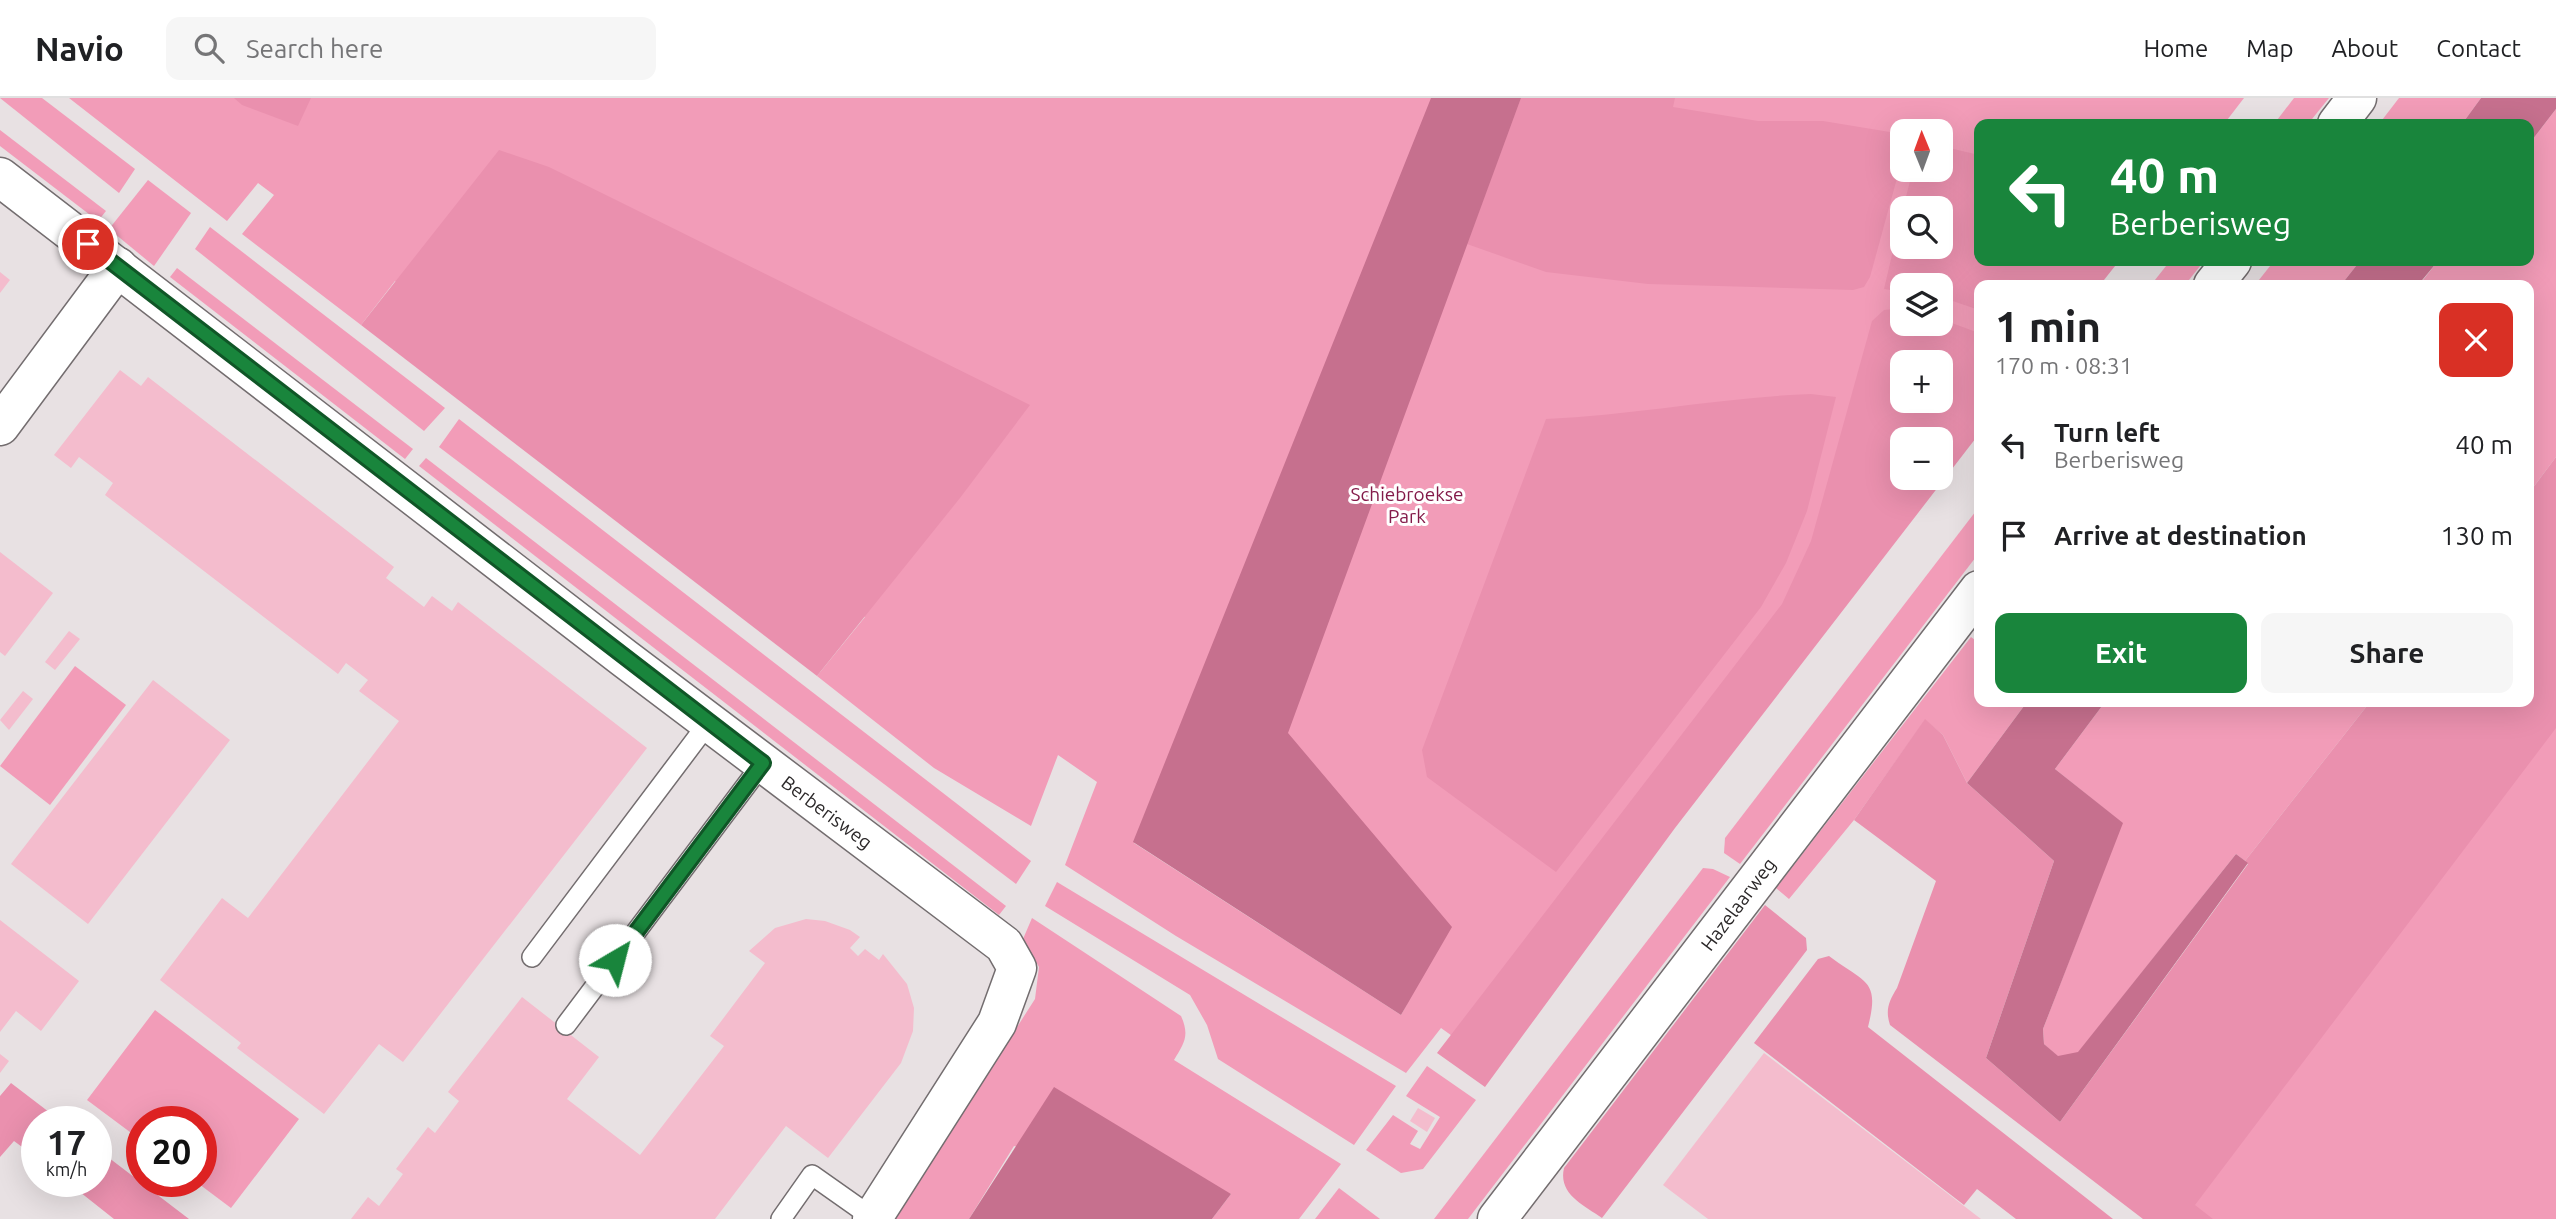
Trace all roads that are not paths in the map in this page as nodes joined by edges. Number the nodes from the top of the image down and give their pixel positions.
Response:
1 (2357, 98) edge
2 (2341, 119) edge
3 (0, 177) edge
4 (2228, 266) edge
5 (118, 267) junction
6 (2217, 280) edge
7 (0, 426) edge
8 (1974, 597) edge
9 (709, 722) junction
10 (763, 763) junction
11 (532, 957) dead end
12 (566, 1026) dead end
13 (872, 1218) edge
14 (782, 1219) edge
15 (1497, 1219) edge

1 - 2 street
3 - 5 street, Berberisweg
4 - 6 street
5 - 7 street
5 - 9 street, Berberisweg
8 - 15 street, Hazelaarweg
9 - 10 street, Berberisweg
9 - 11 lane
10 - 12 lane
10 - 13 street, Berberisweg
13 - 14 lane

